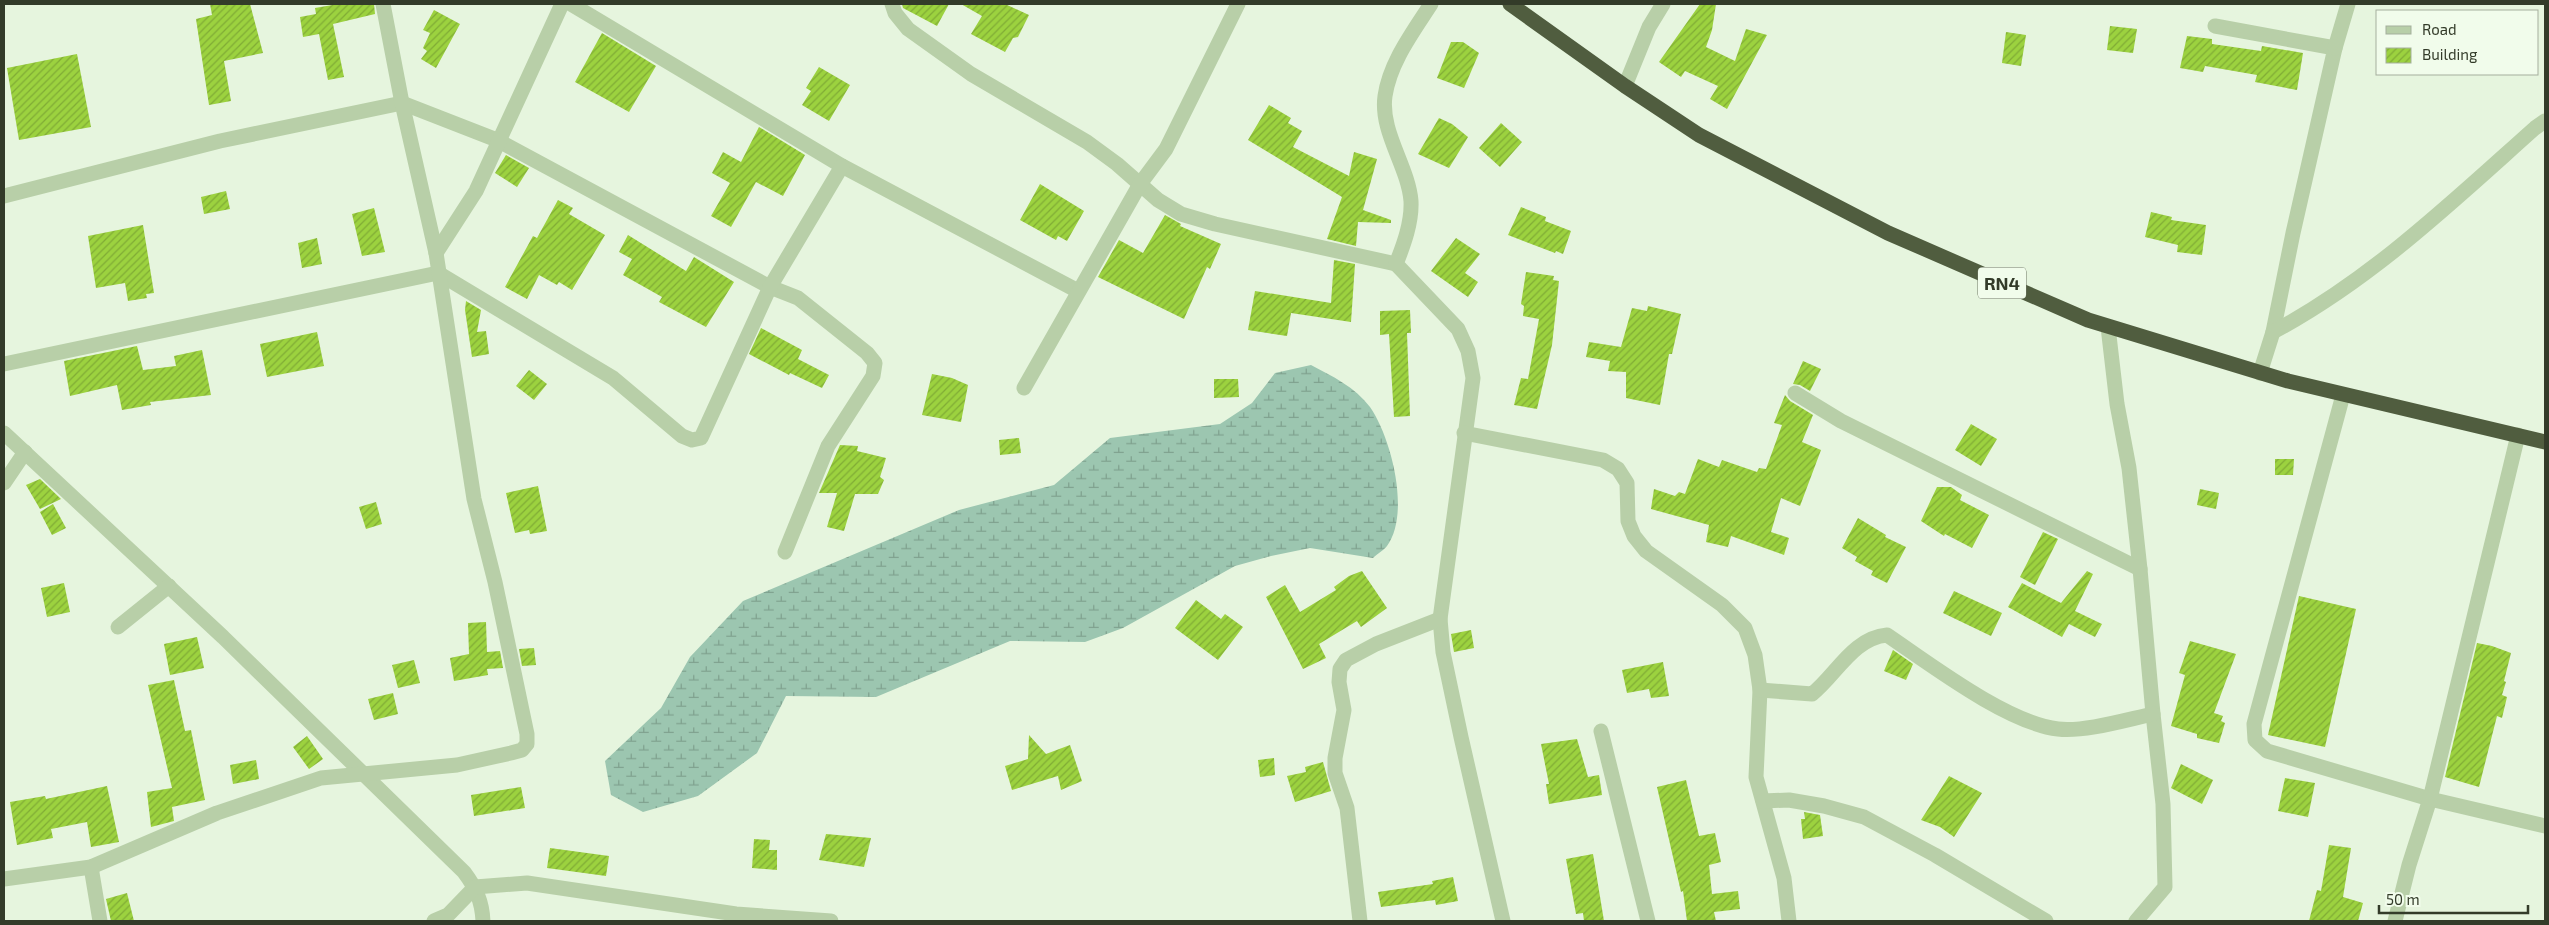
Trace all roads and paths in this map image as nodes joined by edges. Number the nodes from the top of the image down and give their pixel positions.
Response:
1 (383, 4) edge
2 (562, 4) edge
3 (571, 4) edge
4 (892, 4) edge
5 (1238, 4) edge
6 (1431, 4) edge
7 (1510, 4) edge
8 (1663, 4) edge
9 (2348, 4) edge
10 (2215, 26) dead end
11 (2335, 48) junction
12 (1625, 86) junction
13 (402, 102) junction
14 (2545, 121) edge
15 (498, 140) junction
16 (842, 166) junction
17 (1140, 184) junction
18 (4, 196) edge
19 (436, 253) junction
20 (1396, 264) junction
21 (438, 273) junction
22 (770, 287) junction
23 (1078, 291) junction
24 (2108, 327) junction
25 (2273, 332) junction
26 (4, 364) edge
27 (2260, 373) junction
28 (1024, 388) dead end
29 (1794, 392) dead end
30 (2343, 395) junction
31 (4, 433) edge
32 (1464, 433) junction
33 (2518, 435) junction
34 (2545, 442) edge
35 (25, 452) junction
36 (4, 483) edge
37 (785, 552) dead end
38 (2140, 569) junction
39 (169, 586) junction
40 (1440, 619) junction
41 (118, 627) dead end
42 (1760, 690) junction
43 (2152, 714) junction
44 (1600, 731) dead end
45 (362, 773) junction
46 (2430, 798) junction
47 (1764, 801) junction
48 (2545, 826) edge
49 (91, 867) junction
50 (4, 879) edge
51 (475, 887) junction
52 (738, 918) edge
53 (100, 921) edge
54 (434, 921) edge
55 (483, 921) edge
56 (831, 921) edge
57 (1360, 921) edge
58 (1504, 921) edge
59 (1648, 921) edge
60 (1788, 921) edge
61 (2046, 921) edge
62 (2136, 921) edge
63 (2395, 921) edge

1 - 13 street
2 - 15 street
3 - 16 street
4 - 17 street
5 - 17 street
6 - 20 street
7 - 12 highway, RN4
8 - 12 street
9 - 11 street
10 - 11 street
11 - 25 street
12 - 24 highway, RN4
13 - 15 street
13 - 18 street
13 - 19 street
14 - 25 street
15 - 19 street
15 - 22 street
16 - 22 street
16 - 23 street
17 - 20 street
17 - 23 street
19 - 21 street
20 - 32 street
21 - 22 street
21 - 26 street
21 - 45 street
22 - 37 street
23 - 28 street
24 - 27 highway, RN4
24 - 38 street
25 - 27 street
27 - 30 highway, RN4
29 - 38 street
30 - 33 highway, RN4
30 - 46 street
31 - 35 street
32 - 40 street
32 - 42 street
33 - 34 highway, RN4
33 - 46 street
35 - 36 street
35 - 39 street
38 - 43 street
39 - 41 street
39 - 45 street
40 - 57 street
40 - 58 street
42 - 43 street
42 - 47 street
43 - 62 street
44 - 59 street
45 - 49 street
45 - 51 street
46 - 48 street
46 - 63 street
47 - 60 street
47 - 61 street
49 - 50 street
49 - 53 street
51 - 52 street
51 - 54 street
51 - 55 street
52 - 56 street

